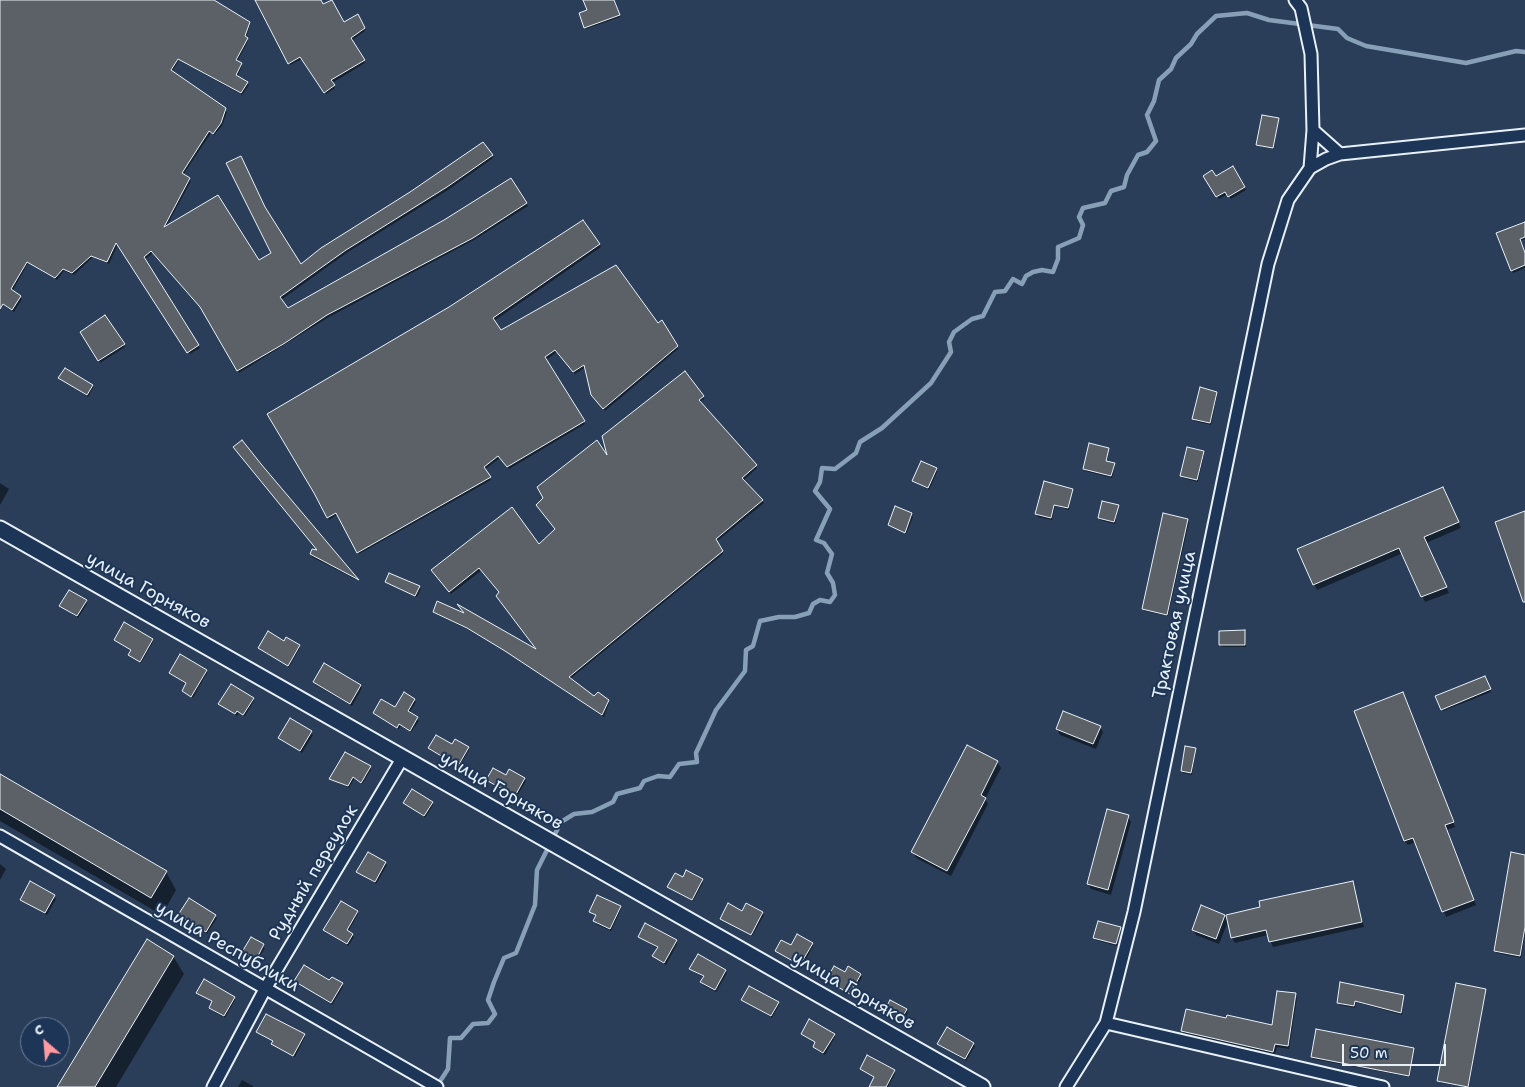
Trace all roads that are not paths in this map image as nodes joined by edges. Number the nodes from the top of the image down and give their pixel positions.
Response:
1 (1295, 0) edge
2 (1313, 130) junction
3 (1525, 135) edge
4 (1340, 154) junction
5 (1310, 168) junction
6 (0, 529) edge
7 (403, 757) junction
8 (0, 836) edge
9 (265, 989) junction
10 (1106, 1023) junction
11 (213, 1087) edge
12 (437, 1087) edge
13 (982, 1087) edge
14 (1066, 1087) edge
15 (1384, 1087) edge

1 - 2 street
2 - 4 street
2 - 5 street
3 - 4 street
4 - 5 street
5 - 10 street, Трактовая улица
6 - 7 street, улица Горняков
7 - 9 street, Рудный переулок
7 - 13 street, улица Горняков
8 - 9 street, улица Республики
9 - 11 street, Рудный переулок
9 - 12 street, улица Республики
10 - 14 street, Трактовая улица
10 - 15 street

